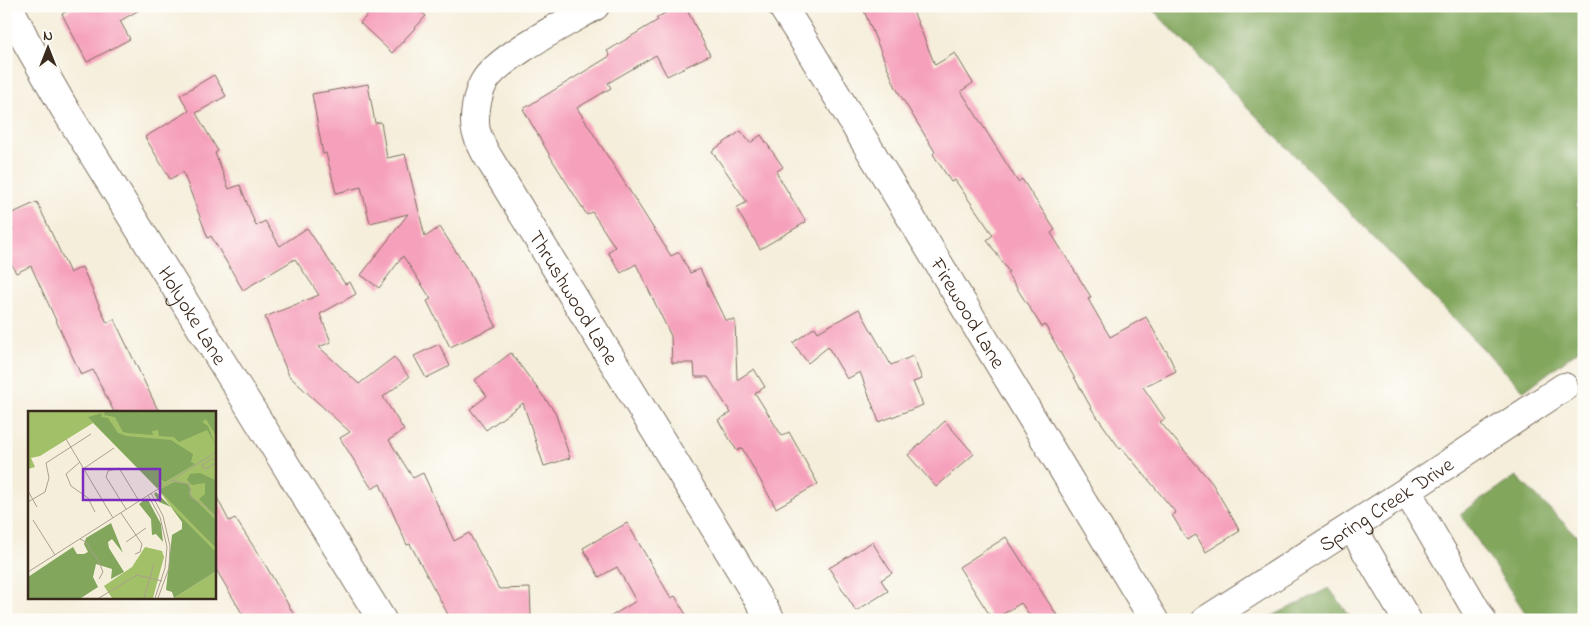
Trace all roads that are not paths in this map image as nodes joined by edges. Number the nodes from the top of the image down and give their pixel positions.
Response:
1 (10, 6) edge
2 (595, 6) edge
3 (782, 6) edge
4 (1564, 387) dead end
5 (1407, 491) junction
6 (1352, 527) junction
7 (382, 620) edge
8 (771, 620) edge
9 (1154, 620) edge
10 (1206, 620) edge
11 (1407, 620) edge
12 (1482, 620) edge

1 - 7 street, Holyoke Lane
2 - 8 street, Thrushwood Lane
3 - 9 street, Firewood Lane
4 - 5 street, Spring Creek Drive
5 - 6 street, Spring Creek Drive
5 - 12 street
6 - 10 street, Spring Creek Drive
6 - 11 street

